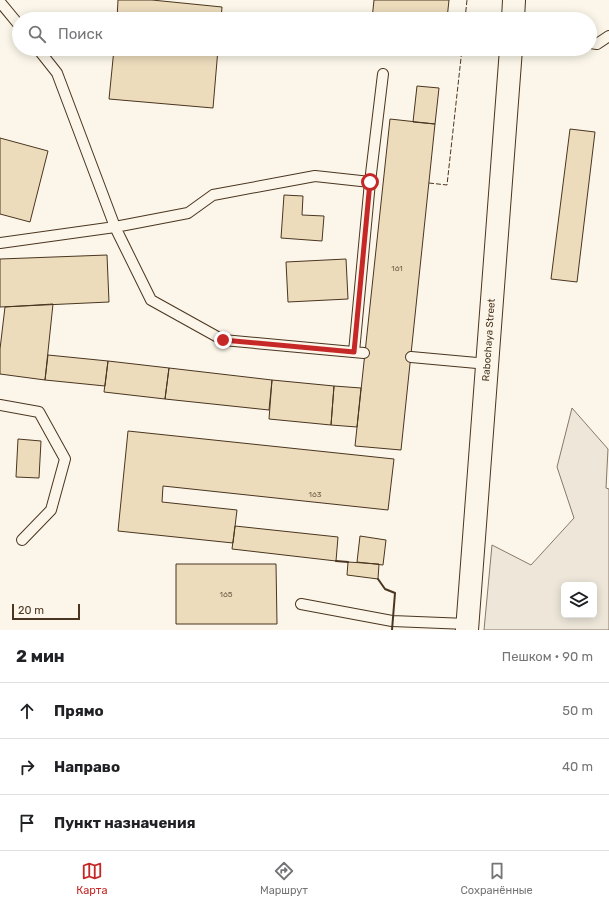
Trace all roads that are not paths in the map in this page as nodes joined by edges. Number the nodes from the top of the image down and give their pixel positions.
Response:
1 (514, 0) edge
2 (0, 2) edge
3 (513, 12) edge
4 (12, 17) edge
5 (609, 36) edge
6 (597, 44) edge
7 (44, 56) edge
8 (510, 56) edge
9 (383, 74) dead end
10 (370, 182) junction
11 (116, 227) junction
12 (0, 243) edge
13 (354, 352) junction
14 (364, 353) dead end
15 (411, 357) dead end
16 (488, 364) junction
17 (0, 405) edge
18 (22, 540) dead end
19 (301, 604) dead end
20 (467, 627) edge

1 - 3 street
2 - 4 lane
5 - 6 lane
7 - 11 lane
8 - 16 street, Rabochaya Street
9 - 10 lane
10 - 11 lane
10 - 13 lane
11 - 12 lane
11 - 13 lane
13 - 14 lane
15 - 16 lane
16 - 20 street, Rabochaya Street
17 - 18 lane
19 - 20 lane

